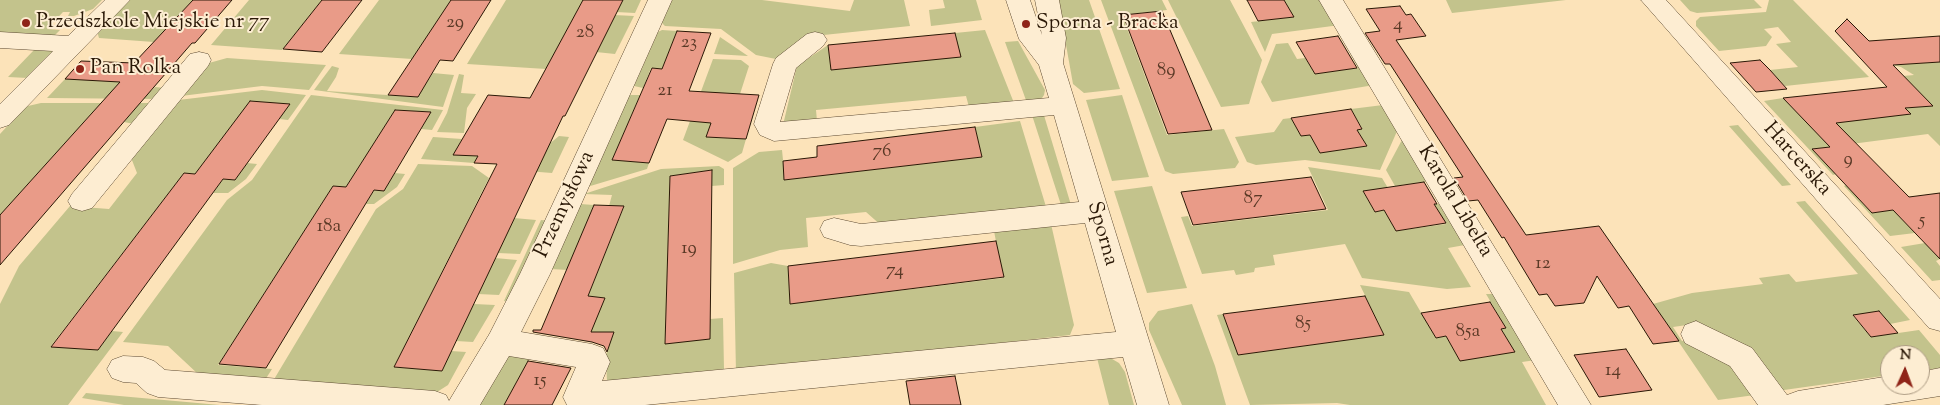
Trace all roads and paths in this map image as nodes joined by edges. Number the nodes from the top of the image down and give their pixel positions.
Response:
1 (118, 0) edge
2 (660, 0) edge
3 (1018, 0) edge
4 (1047, 0) edge
5 (1331, 0) edge
6 (1652, 0) edge
7 (0, 40) edge
8 (815, 40) dead end
9 (73, 44) junction
10 (199, 60) dead end
11 (1051, 63) junction
12 (1064, 105) junction
13 (0, 119) edge
14 (82, 201) dead end
15 (1094, 211) junction
16 (834, 229) dead end
17 (1940, 319) edge
18 (1696, 334) dead end
19 (501, 342) junction
20 (1134, 343) junction
21 (123, 369) dead end
22 (1940, 382) edge
23 (435, 405) edge
24 (463, 405) edge
25 (1153, 405) edge
26 (1575, 405) edge
27 (1776, 405) edge
28 (1798, 405) edge

1 - 9 street
2 - 19 street, Przemysłowa
3 - 11 street, Sporna
4 - 11 street, Sporna
5 - 26 street, Karola Libelta
6 - 17 street, Harcerska
7 - 9 street
8 - 12 street
9 - 13 street
10 - 14 street
11 - 12 street, Sporna
12 - 15 street, Sporna
15 - 16 street
15 - 20 street, Sporna
18 - 27 street
19 - 20 street
19 - 24 street, Przemysłowa
20 - 25 street, Sporna
21 - 23 street
22 - 28 street

